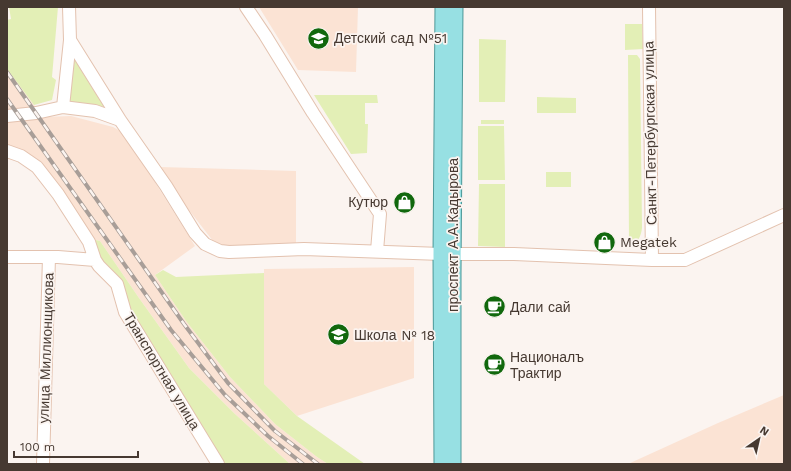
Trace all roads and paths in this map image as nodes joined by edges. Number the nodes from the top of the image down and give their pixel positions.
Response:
1 (69, 7) edge
2 (246, 7) edge
3 (443, 7) edge
4 (455, 7) edge
5 (649, 7) edge
6 (70, 40) junction
7 (63, 107) junction
8 (7, 116) edge
9 (120, 120) junction
10 (7, 151) edge
11 (784, 215) edge
12 (377, 251) junction
13 (447, 254) junction
14 (49, 256) junction
15 (7, 257) edge
16 (95, 260) junction
17 (652, 260) junction
18 (43, 464) edge
19 (218, 464) edge
20 (442, 464) edge
21 (453, 464) edge

1 - 6 street
2 - 12 street
3 - 13 main road, проспект А.А.Кадырова
4 - 13 main road, проспект А.А.Кадырова
5 - 17 street, Санкт-Петербургская улица
6 - 7 street
6 - 9 street
7 - 8 street
7 - 9 street
9 - 12 street
10 - 16 street, Транспортная улица
11 - 17 street
12 - 13 street
13 - 17 street
13 - 20 main road, проспект А.А.Кадырова
13 - 21 main road, проспект А.А.Кадырова
14 - 15 street
14 - 16 street
14 - 18 street, улица Миллионщикова
16 - 19 street, Транспортная улица

